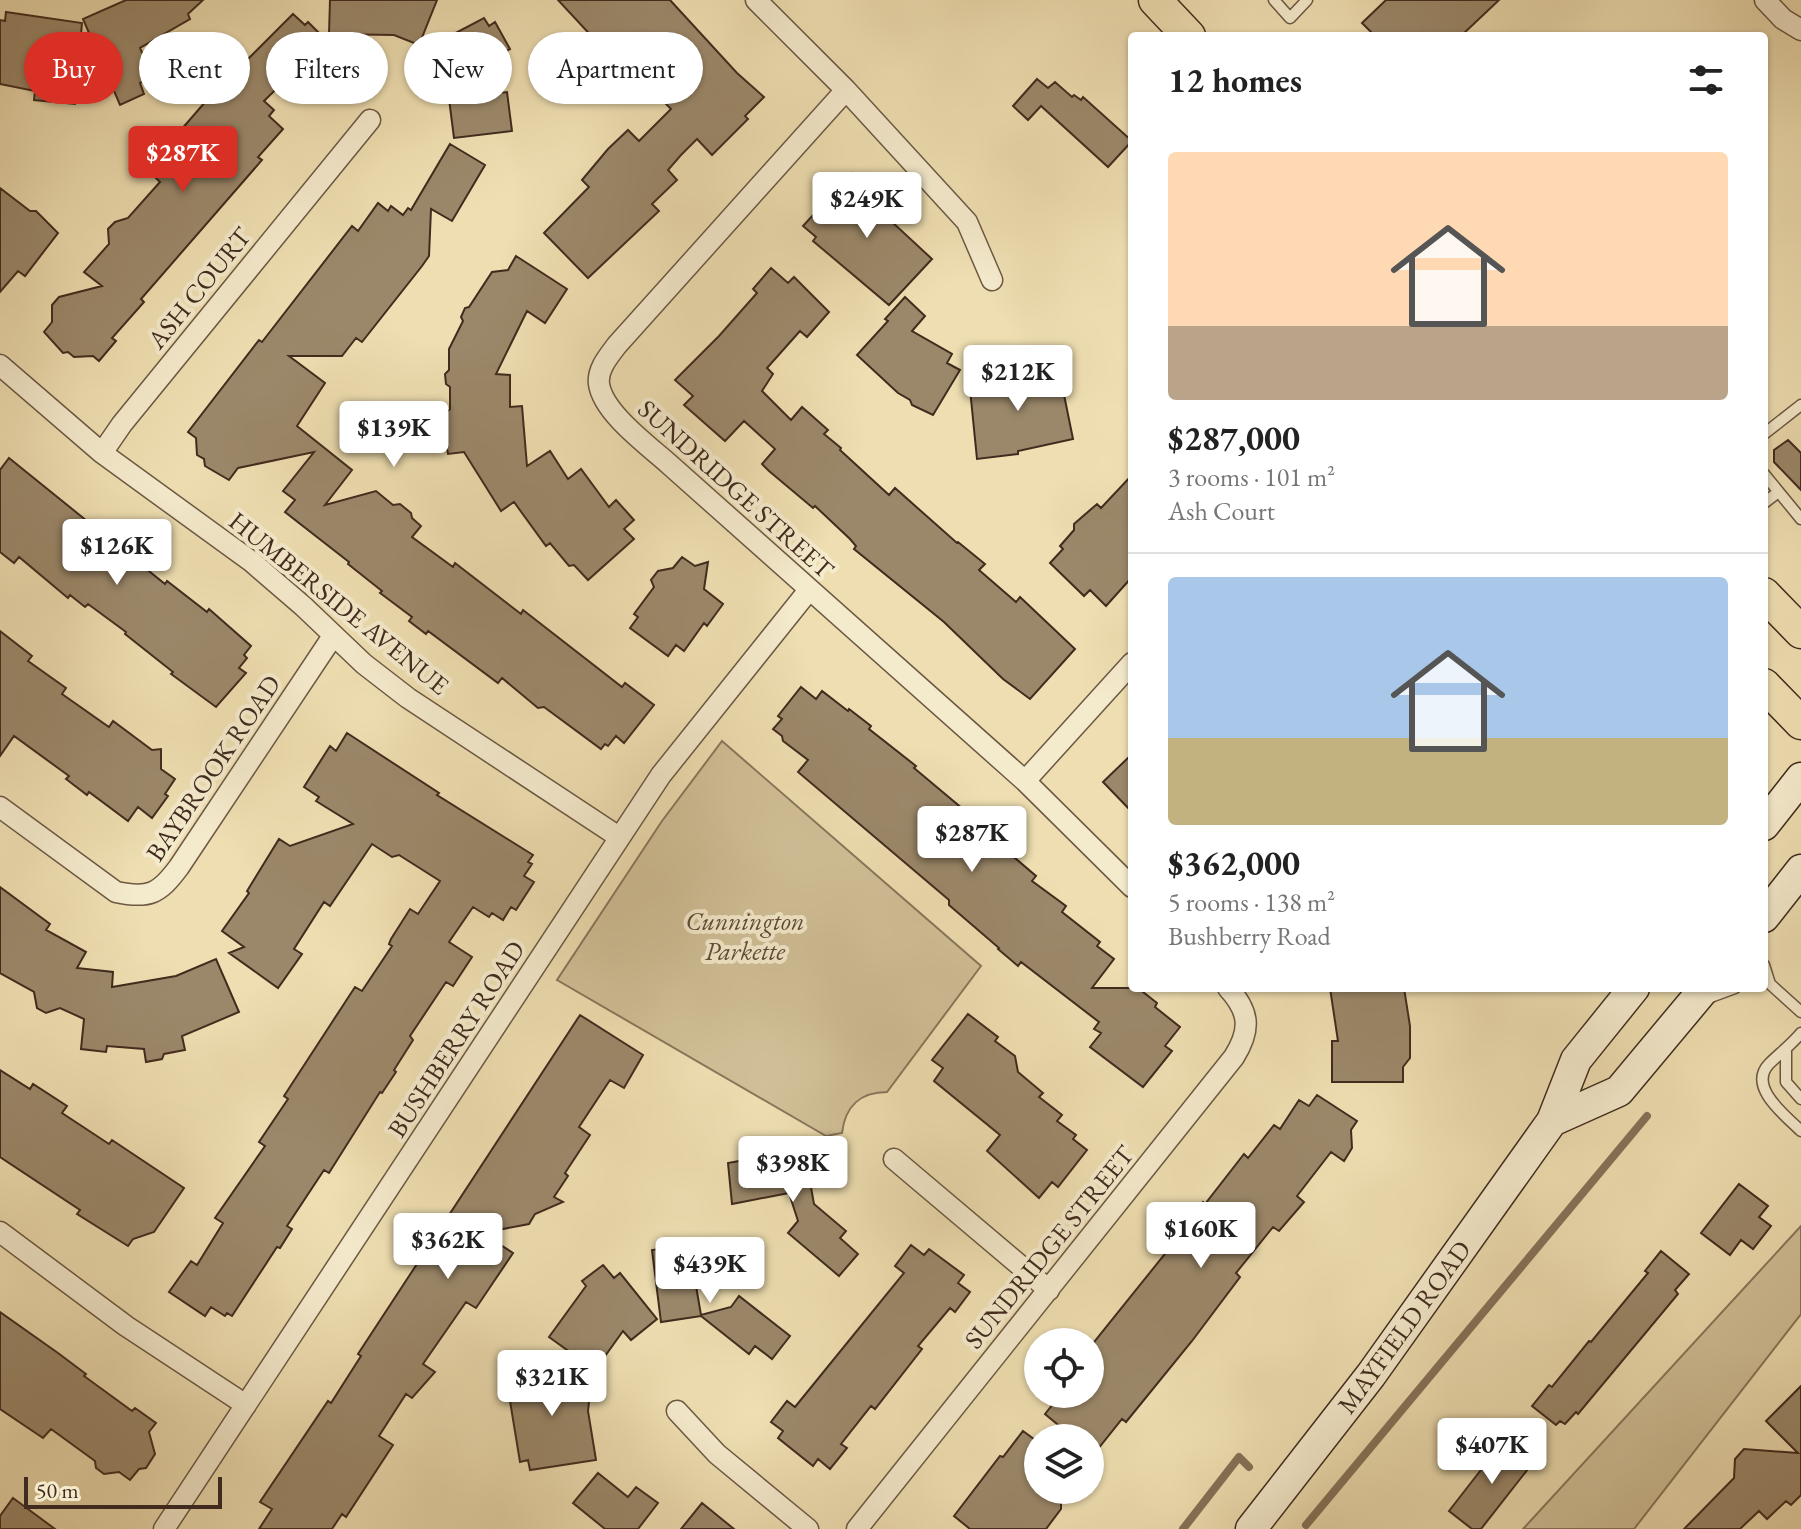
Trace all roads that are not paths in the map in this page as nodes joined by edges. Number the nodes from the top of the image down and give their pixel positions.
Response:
1 (756, 0) edge
2 (1155, 0) edge
3 (1274, 0) edge
4 (1307, 0) edge
5 (1765, 0) edge
6 (1801, 30) edge
7 (1185, 32) edge
8 (846, 90) junction
9 (370, 120) dead end
10 (992, 280) dead end
11 (0, 365) edge
12 (1801, 405) edge
13 (1768, 431) edge
14 (102, 453) junction
15 (1768, 480) edge
16 (1777, 493) junction
17 (1768, 500) edge
18 (1801, 519) edge
19 (809, 590) junction
20 (1768, 598) edge
21 (1801, 632) edge
22 (333, 636) junction
23 (1128, 667) edge
24 (1768, 689) edge
25 (1801, 723) edge
26 (1801, 778) edge
27 (1025, 781) junction
28 (0, 807) edge
29 (1768, 820) edge
30 (619, 837) junction
31 (1801, 870) edge
32 (1128, 883) edge
33 (1770, 910) edge
34 (1768, 986) edge
35 (1232, 992) edge
36 (1631, 992) edge
37 (1719, 992) edge
38 (1696, 998) edge
39 (1801, 1012) edge
40 (1801, 1033) edge
41 (1786, 1051) junction
42 (1801, 1099) edge
43 (1552, 1121) junction
44 (1801, 1131) edge
45 (894, 1159) dead end
46 (0, 1232) edge
47 (1049, 1290) junction
48 (246, 1405) junction
49 (677, 1411) dead end
50 (164, 1529) edge
51 (808, 1529) edge
52 (857, 1529) edge
53 (1251, 1529) edge

1 - 8 street
2 - 7 main road
3 - 4 lane
5 - 6 street
8 - 10 street
8 - 19 street, SUNDRIDGE STREET
9 - 14 street, ASH COURT
11 - 14 street, HUMBERSIDE AVENUE
12 - 13 lane
14 - 22 street, HUMBERSIDE AVENUE
15 - 16 lane
16 - 17 lane
16 - 18 lane
19 - 27 street, SUNDRIDGE STREET
19 - 30 street, BUSHBERRY ROAD
20 - 21 main road
22 - 28 street, BAYBROOK ROAD
22 - 30 street, HUMBERSIDE AVENUE
23 - 27 street
24 - 25 main road
26 - 29 main road
27 - 32 street, SUNDRIDGE STREET
30 - 48 street, BUSHBERRY ROAD
31 - 33 main road
34 - 39 lane
35 - 47 street, SUNDRIDGE STREET
36 - 43 main road, MAYFIELD ROAD
37 - 38 lane
38 - 43 main road
40 - 41 lane
41 - 42 lane
41 - 44 lane
43 - 53 main road, MAYFIELD ROAD
45 - 47 street
46 - 48 street
47 - 52 street, SUNDRIDGE STREET
48 - 50 street, BUSHBERRY ROAD
49 - 51 street

